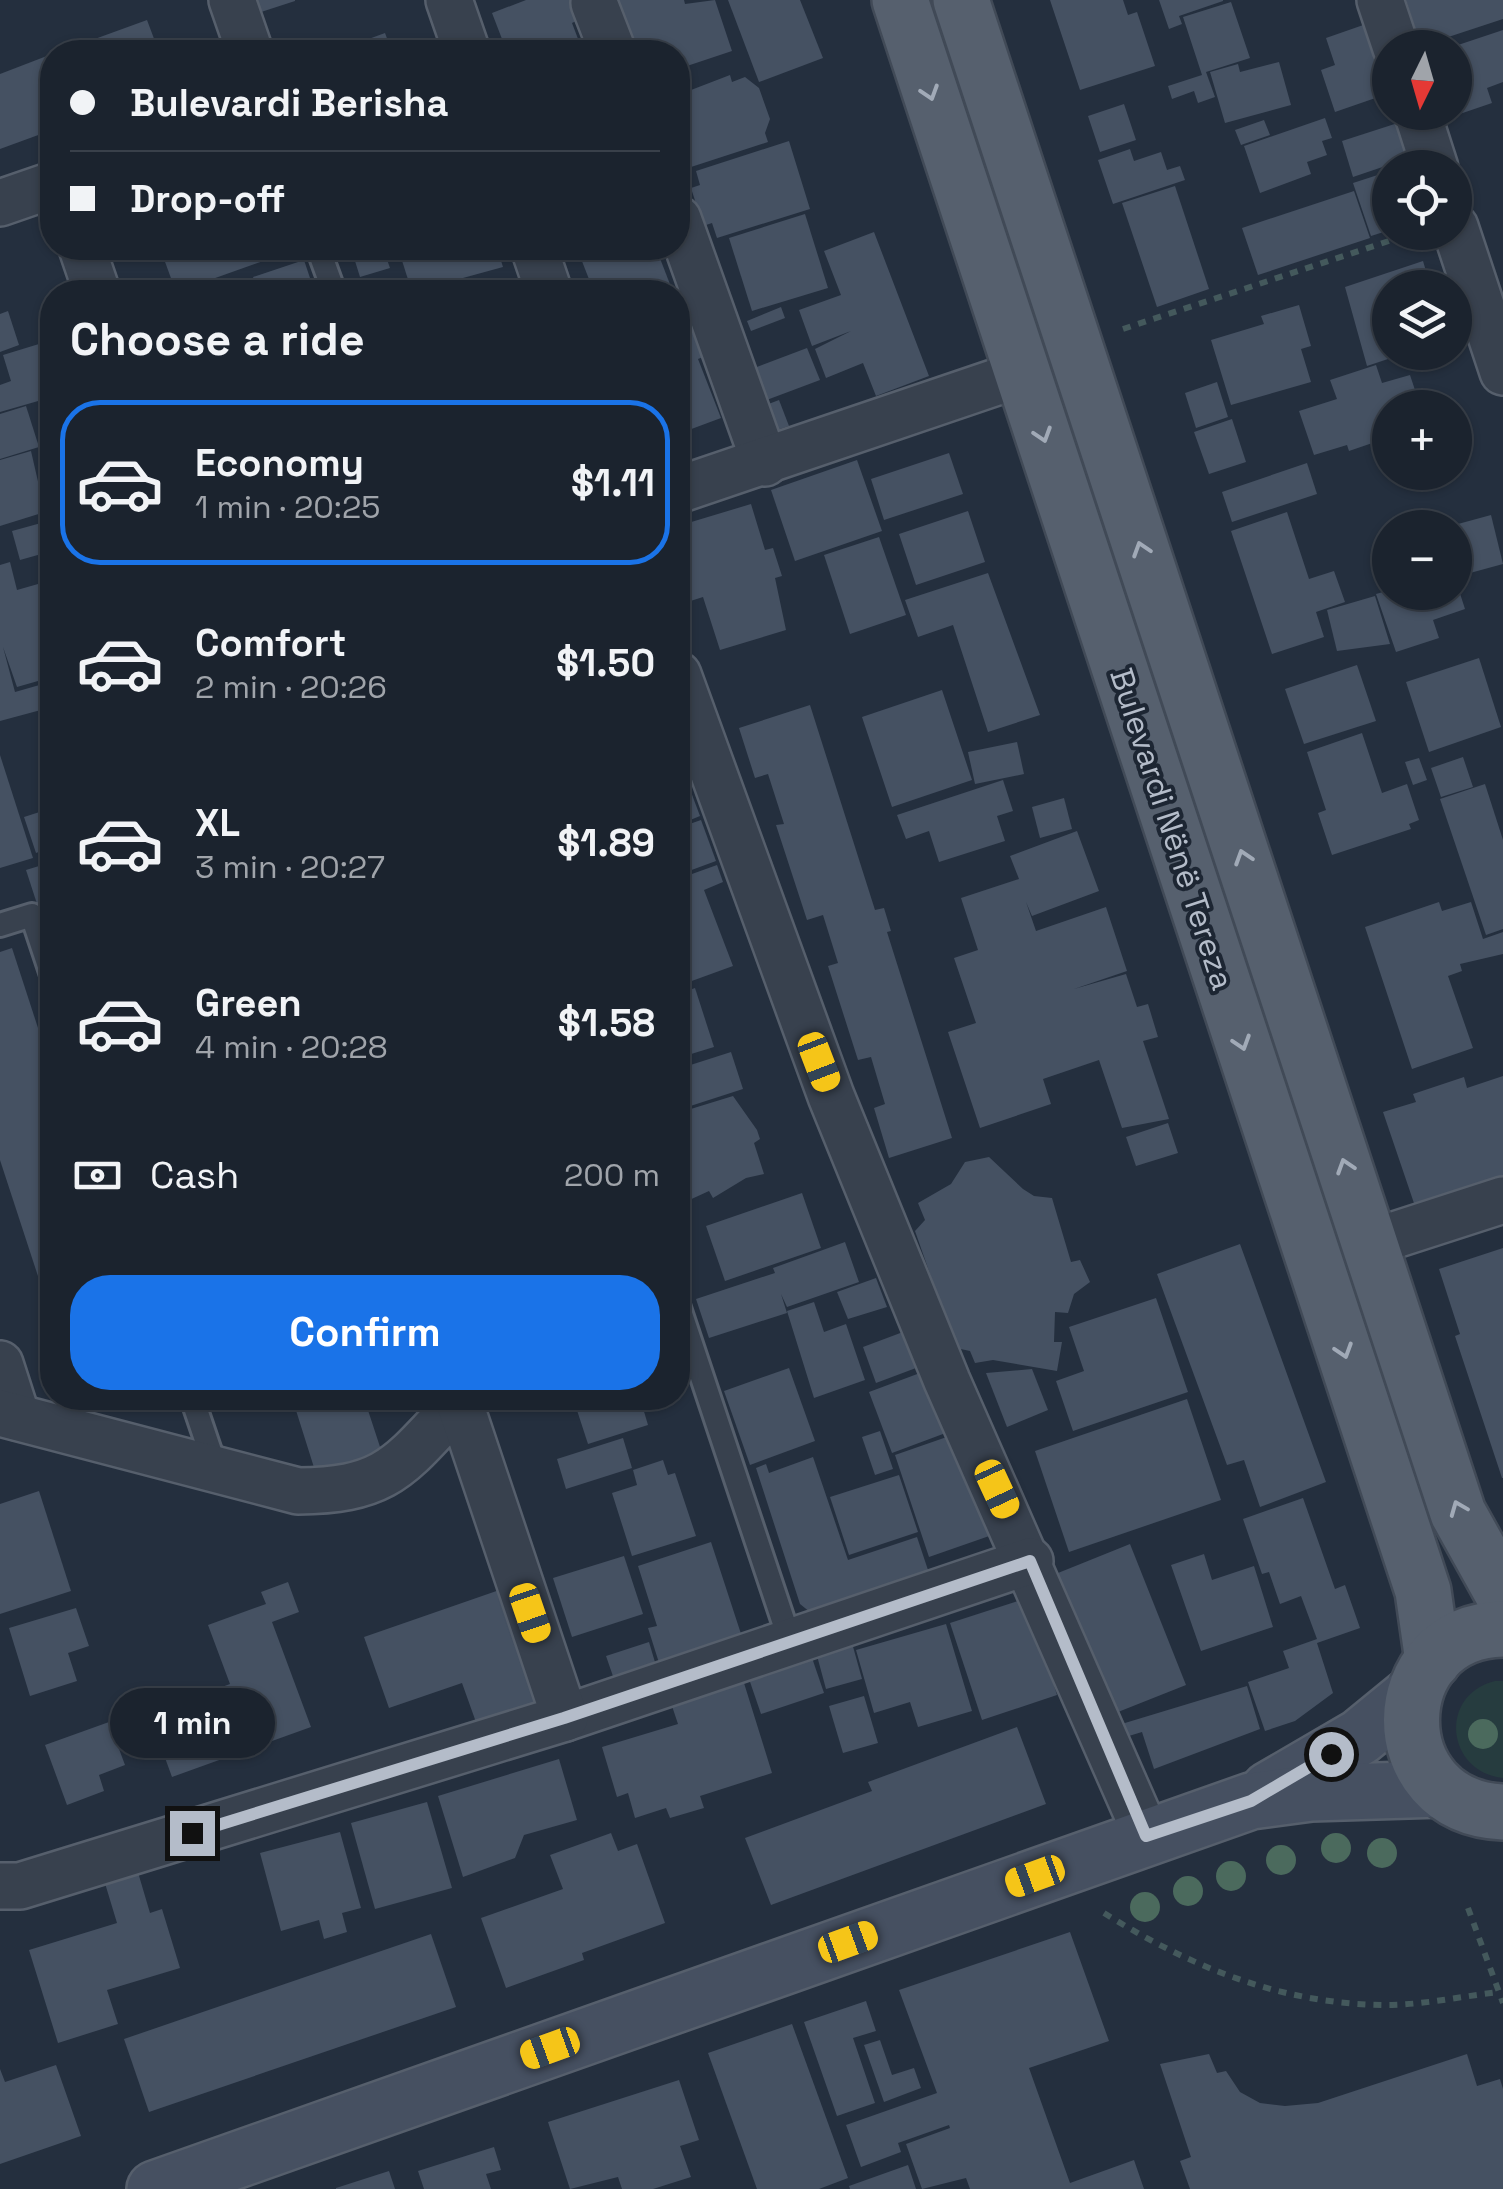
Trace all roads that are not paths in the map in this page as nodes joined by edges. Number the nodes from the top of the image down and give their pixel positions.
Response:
1 (232, 0) edge
2 (448, 0) edge
3 (900, 0) edge
4 (961, 0) edge
5 (1380, 0) edge
6 (594, 4) dead end
7 (1390, 30) edge
8 (246, 40) edge
9 (463, 40) edge
10 (608, 40) edge
11 (40, 189) edge
12 (0, 203) edge
13 (1463, 250) edge
14 (690, 252) edge
15 (1503, 372) edge
16 (1023, 373) junction
17 (765, 463) junction
18 (690, 486) edge
19 (690, 708) edge
20 (0, 924) edge
21 (40, 939) edge
22 (1503, 1200) edge
23 (1370, 1243) junction
24 (690, 1341) edge
25 (0, 1364) edge
26 (196, 1410) edge
27 (449, 1410) edge
28 (461, 1410) edge
29 (9, 1415) edge
30 (216, 1470) junction
31 (1030, 1561) junction
32 (1503, 1594) edge
33 (1503, 1629) edge
34 (790, 1641) junction
35 (1424, 1676) junction
36 (564, 1718) junction
37 (1251, 1801) junction
38 (1482, 1816) edge
39 (1146, 1836) junction
40 (0, 1886) edge
41 (171, 2186) edge

1 - 8 street
2 - 9 street
3 -> 16 main road, Bulevardi Nënë Tereza
23 -> 4 main road, Bulevardi Nënë Tereza
5 - 7 street
6 - 10 street
11 - 12 street
13 - 15 street
14 - 17 street
16 - 17 street
16 -> 35 main road, Bulevardi Nënë Tereza
17 - 18 street
19 - 31 street
20 - 21 lane
22 - 23 street
32 -> 23 main road, Bulevardi Nënë Tereza
24 - 34 lane
25 - 29 street
26 - 30 lane
27 - 30 street
28 - 36 street
29 - 30 street
31 - 34 street
31 - 39 street
33 - 35 main road
34 - 36 street
35 - 37 main road
35 - 38 main road, Bulevardi Nënë Tereza
36 - 40 street
37 - 38 main road
37 - 39 main road
39 - 41 main road

